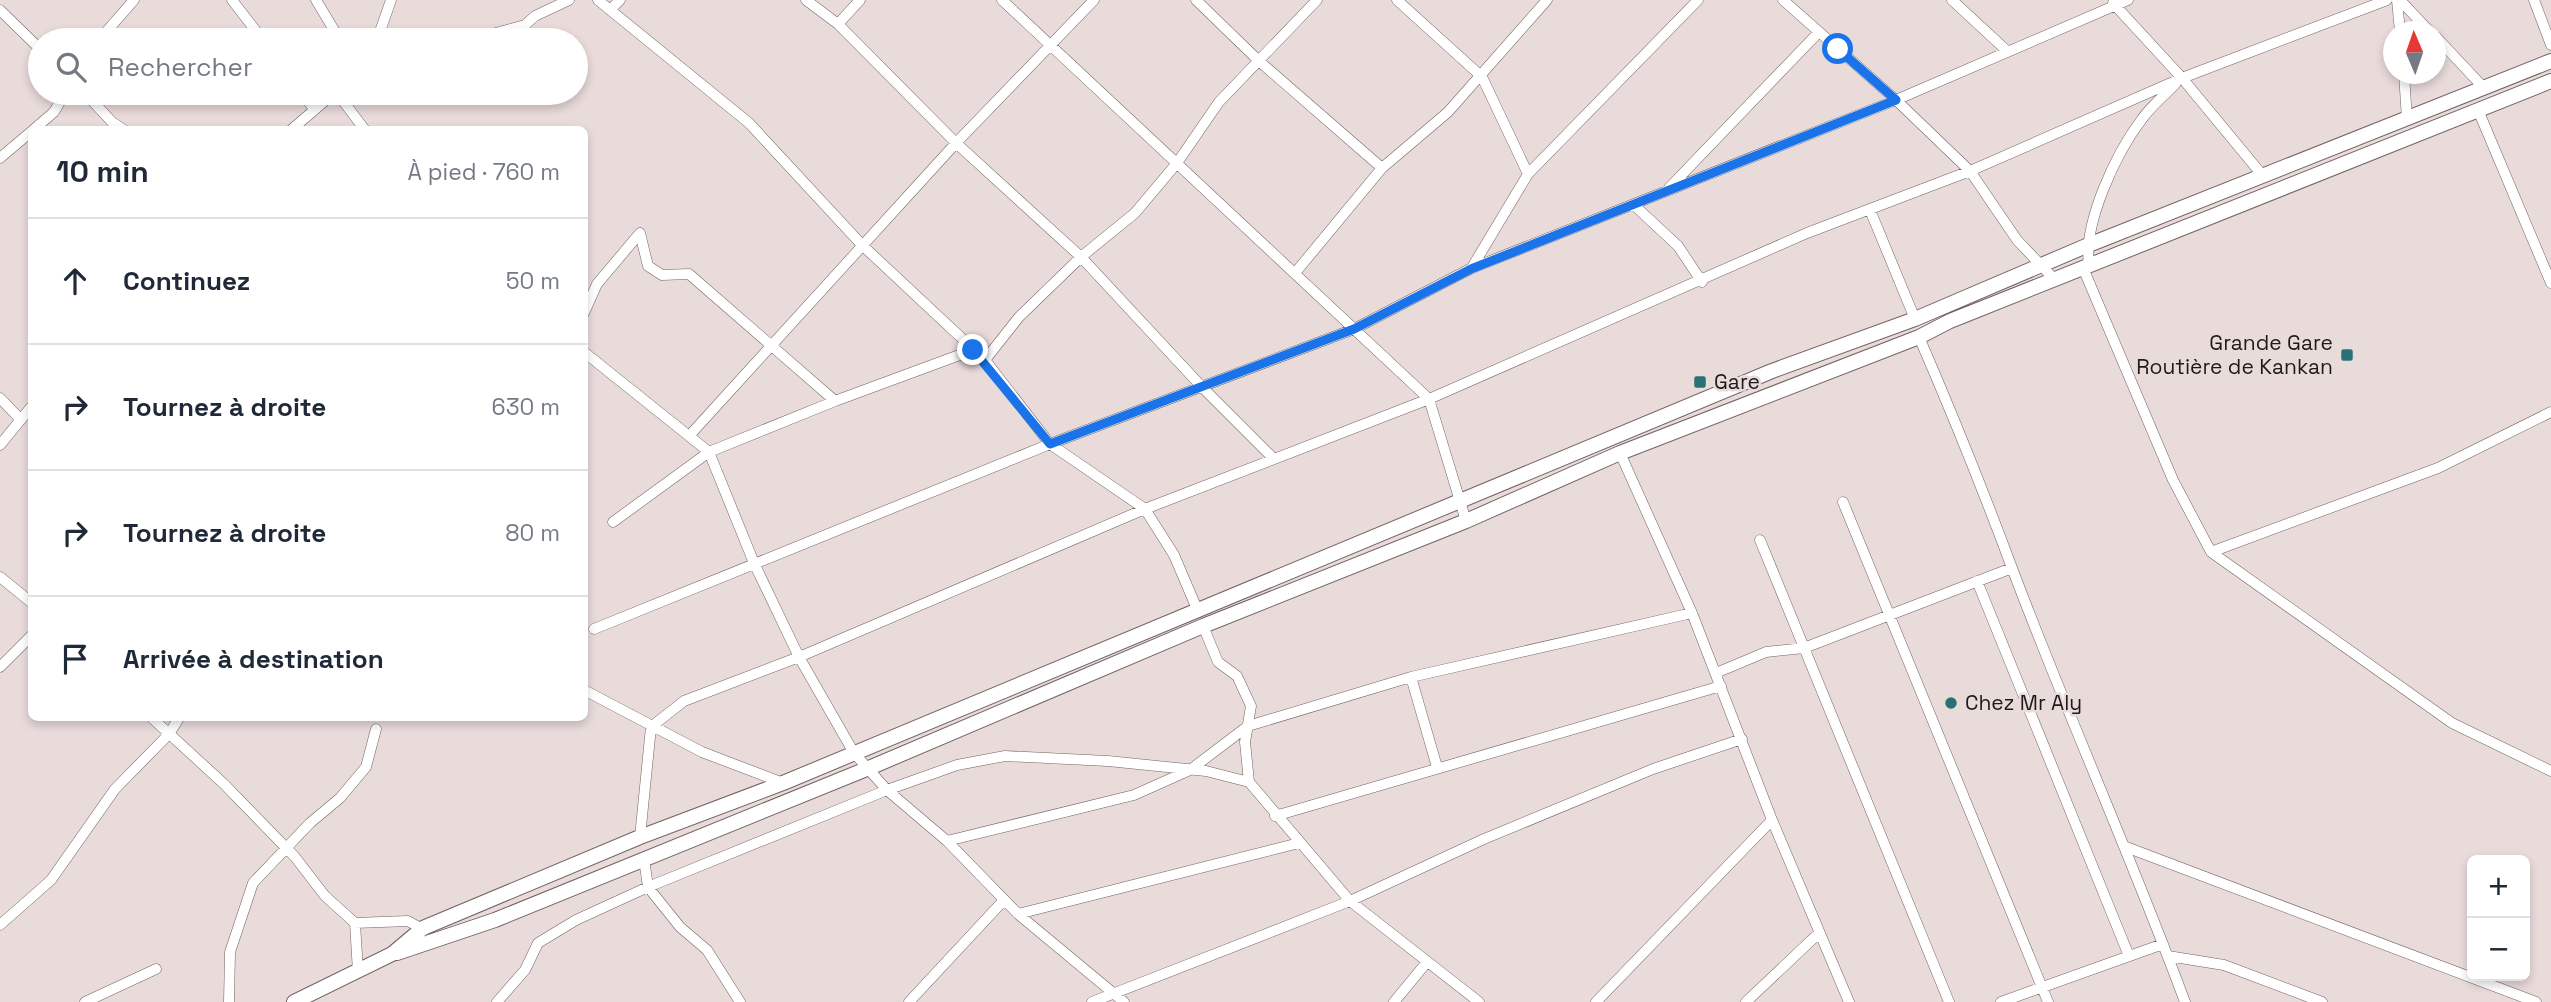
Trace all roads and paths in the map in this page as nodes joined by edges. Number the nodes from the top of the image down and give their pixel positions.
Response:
1 (134, 0) edge
2 (232, 0) edge
3 (316, 0) edge
4 (391, 0) edge
5 (569, 0) edge
6 (598, 0) edge
7 (620, 0) edge
8 (806, 0) edge
9 (860, 0) edge
10 (1002, 0) edge
11 (1094, 0) edge
12 (1196, 0) edge
13 (1317, 0) edge
14 (1397, 0) edge
15 (1547, 0) edge
16 (1698, 0) edge
17 (1783, 0) edge
18 (1952, 0) edge
19 (2128, 0) edge
20 (2387, 0) edge
21 (2399, 0) edge
22 (2534, 0) edge
23 (2113, 2) edge
24 (0, 10) edge
25 (610, 10) junction
26 (2400, 21) edge
27 (2419, 21) edge
28 (838, 24) junction
29 (110, 28) edge
30 (253, 28) edge
31 (333, 28) edge
32 (381, 28) edge
33 (514, 28) edge
34 (1819, 32) junction
35 (28, 37) edge
36 (1050, 45) junction
37 (2551, 45) edge
38 (2446, 48) edge
39 (2006, 50) junction
40 (1259, 61) junction
41 (2551, 61) edge
42 (1482, 77) junction
43 (2182, 78) junction
44 (2551, 81) edge
45 (2405, 84) edge
46 (2484, 88) junction
47 (1896, 100) junction
48 (58, 105) edge
49 (96, 105) edge
50 (311, 105) edge
51 (320, 105) edge
52 (345, 105) edge
53 (314, 109) junction
54 (2478, 110) junction
55 (2407, 119) junction
56 (37, 126) edge
57 (118, 126) edge
58 (295, 126) edge
59 (362, 126) edge
60 (28, 134) edge
61 (956, 143) junction
62 (0, 158) edge
63 (1177, 163) junction
64 (1382, 168) junction
65 (1970, 172) junction
66 (1528, 174) junction
67 (2263, 176) junction
68 (1667, 190) junction
69 (1635, 206) junction
70 (1870, 210) junction
71 (862, 245) junction
72 (2086, 246) junction
73 (1081, 257) junction
74 (2042, 265) junction
75 (2086, 267) junction
76 (1471, 269) junction
77 (1295, 273) junction
78 (2550, 276) edge
79 (2055, 280) junction
80 (1702, 282) junction
81 (588, 304) edge
82 (1915, 319) junction
83 (1354, 329) junction
84 (1919, 337) junction
85 (773, 345) junction
86 (973, 350) junction
87 (588, 355) edge
88 (985, 360) junction
89 (1201, 386) junction
90 (0, 398) edge
91 (1429, 399) junction
92 (835, 401) junction
93 (28, 411) edge
94 (2551, 412) edge
95 (21, 420) junction
96 (689, 436) junction
97 (1612, 437) junction
98 (1050, 444) junction
99 (0, 445) edge
100 (709, 452) junction
101 (1620, 453) junction
102 (1274, 459) junction
103 (1843, 502) dead end
104 (1459, 503) junction
105 (1145, 509) junction
106 (1466, 521) junction
107 (613, 522) dead end
108 (1760, 540) dead end
109 (2211, 552) junction
110 (754, 563) junction
111 (2012, 568) junction
112 (0, 576) edge
113 (1977, 581) junction
114 (28, 600) edge
115 (1197, 609) junction
116 (1692, 613) junction
117 (1891, 614) junction
118 (1203, 625) junction
119 (594, 629) dead end
120 (28, 639) edge
121 (1804, 648) junction
122 (799, 657) junction
123 (0, 667) edge
124 (1716, 673) junction
125 (1410, 677) junction
126 (1721, 686) junction
127 (588, 692) edge
128 (155, 721) edge
129 (177, 721) edge
130 (1248, 726) junction
131 (651, 727) junction
132 (376, 729) dead end
133 (169, 734) junction
134 (1742, 739) junction
135 (854, 753) junction
136 (1437, 767) junction
137 (869, 768) junction
138 (1190, 770) junction
139 (2551, 771) edge
140 (1249, 782) junction
141 (783, 783) junction
142 (887, 790) junction
143 (1275, 816) junction
144 (1772, 820) junction
145 (640, 837) junction
146 (947, 841) junction
147 (1299, 843) junction
148 (2126, 847) junction
149 (287, 848) junction
150 (644, 859) junction
151 (648, 887) junction
152 (1004, 900) junction
153 (1350, 901) junction
154 (1018, 914) junction
155 (355, 923) junction
156 (0, 925) edge
157 (423, 928) junction
158 (1819, 933) junction
159 (432, 943) junction
160 (2163, 944) junction
161 (392, 954) junction
162 (2129, 956) junction
163 (2168, 956) junction
164 (1427, 962) junction
165 (156, 969) dead end
166 (358, 972) junction
167 (2042, 986) junction
168 (1115, 992) junction
169 (2529, 1001) edge
170 (85, 1002) edge
171 (229, 1002) edge
172 (294, 1002) edge
173 (497, 1002) edge
174 (740, 1002) edge
175 (909, 1002) edge
176 (1092, 1002) edge
177 (1124, 1002) edge
178 (1394, 1002) edge
179 (1479, 1002) edge
180 (1596, 1002) edge
181 (1746, 1002) edge
182 (1849, 1002) edge
183 (1949, 1002) edge
184 (2001, 1002) edge
185 (2049, 1002) edge
186 (2185, 1002) edge
187 (2322, 1002) edge

1 - 29 street
2 - 30 street
3 - 31 street
4 - 32 street
5 - 33 street
6 - 25 street
7 - 25 street
8 - 28 street
9 - 28 street
10 - 36 street
11 - 36 street
12 - 40 street
13 - 40 street
14 - 42 street
15 - 42 street
16 - 66 street
17 - 34 street
18 - 39 street
19 - 23 street
20 - 43 street
21 - 26 street
21 - 27 street
22 - 37 street
23 - 39 street
23 - 43 street
24 - 35 street
25 - 71 street
28 - 61 street
34 - 47 street
34 - 68 street
36 - 61 street
36 - 63 street
38 - 46 street
39 - 47 street
40 - 63 street
40 - 64 street
41 - 46 main road
42 - 64 street
42 - 66 street
43 - 65 street
43 - 67 street
43 - 72 street
44 - 54 main road
45 - 55 street
46 - 55 main road
47 - 65 street
47 - 68 street
48 - 56 street
49 - 57 street
50 - 53 street
51 - 53 street
52 - 59 street
53 - 58 street
54 - 75 main road
54 - 78 street
55 - 67 main road
60 - 62 street
61 - 71 street
61 - 73 street
63 - 73 street
63 - 77 street
64 - 77 street
65 - 70 street
65 - 74 street
66 - 76 street
67 - 72 main road
68 - 69 street
69 - 76 street
69 - 80 street
70 - 80 street
70 - 82 street
71 - 85 street
71 - 86 street
72 - 74 main road
72 - 75 street
73 - 88 street
73 - 89 street
74 - 79 street
74 - 82 main road
75 - 79 main road
75 - 109 street
76 - 83 street
77 - 83 street
79 - 84 main road
80 - 91 street
81 - 85 street
82 - 97 main road
83 - 89 street
83 - 91 street
84 - 101 main road
84 - 111 street
85 - 92 street
85 - 96 street
86 - 88 street
86 - 92 street
87 - 96 street
88 - 98 street
89 - 98 street
89 - 102 street
90 - 95 street
91 - 102 street
91 - 104 street
92 - 100 street
93 - 95 street
94 - 109 street
95 - 99 street
96 - 100 street
97 - 101 main road
97 - 104 main road
98 - 105 street
98 - 110 street
100 - 107 street
100 - 110 street
101 - 106 main road
101 - 116 street
102 - 105 street
103 - 117 street
104 - 106 street
104 - 115 main road
105 - 115 street
105 - 122 street
106 - 118 main road
108 - 121 street
109 - 139 street
110 - 119 street
110 - 122 street
111 - 113 street
111 - 148 street
112 - 114 street
113 - 117 street
113 - 162 street
115 - 135 main road
116 - 124 street
116 - 125 street
117 - 121 street
117 - 167 street
118 - 130 street
118 - 137 main road
120 - 123 street
121 - 124 street
121 - 183 street
122 - 131 street
122 - 135 street
124 - 126 street
125 - 130 street
125 - 136 street
126 - 134 street
126 - 136 street
127 - 131 street
128 - 133 street
129 - 133 street
130 - 138 street
130 - 140 street
131 - 141 street
131 - 145 street
132 - 149 street
133 - 149 street
133 - 156 street
134 - 144 street
134 - 153 street
135 - 137 street
135 - 141 main road
136 - 143 street
137 - 142 street
137 - 150 main road
138 - 140 street
138 - 142 street
138 - 146 street
140 - 143 street
141 - 145 main road
142 - 146 street
142 - 151 street
143 - 147 street
144 - 158 street
144 - 180 street
145 - 157 main road
146 - 152 street
147 - 153 street
147 - 154 street
148 - 160 street
148 - 169 street
149 - 155 street
149 - 171 street
150 - 151 street
150 - 159 main road
151 - 173 street
151 - 174 street
152 - 154 street
152 - 175 street
153 - 164 street
153 - 168 street
154 - 168 street
155 - 157 street
155 - 166 street
157 - 159 street
157 - 161 main road
158 - 181 street
158 - 182 street
159 - 161 main road
160 - 162 street
160 - 163 street
161 - 166 main road
162 - 167 street
163 - 186 street
163 - 187 street
164 - 178 street
164 - 179 street
165 - 170 street
166 - 172 main road
167 - 184 street
167 - 185 street
168 - 176 street
168 - 177 street

